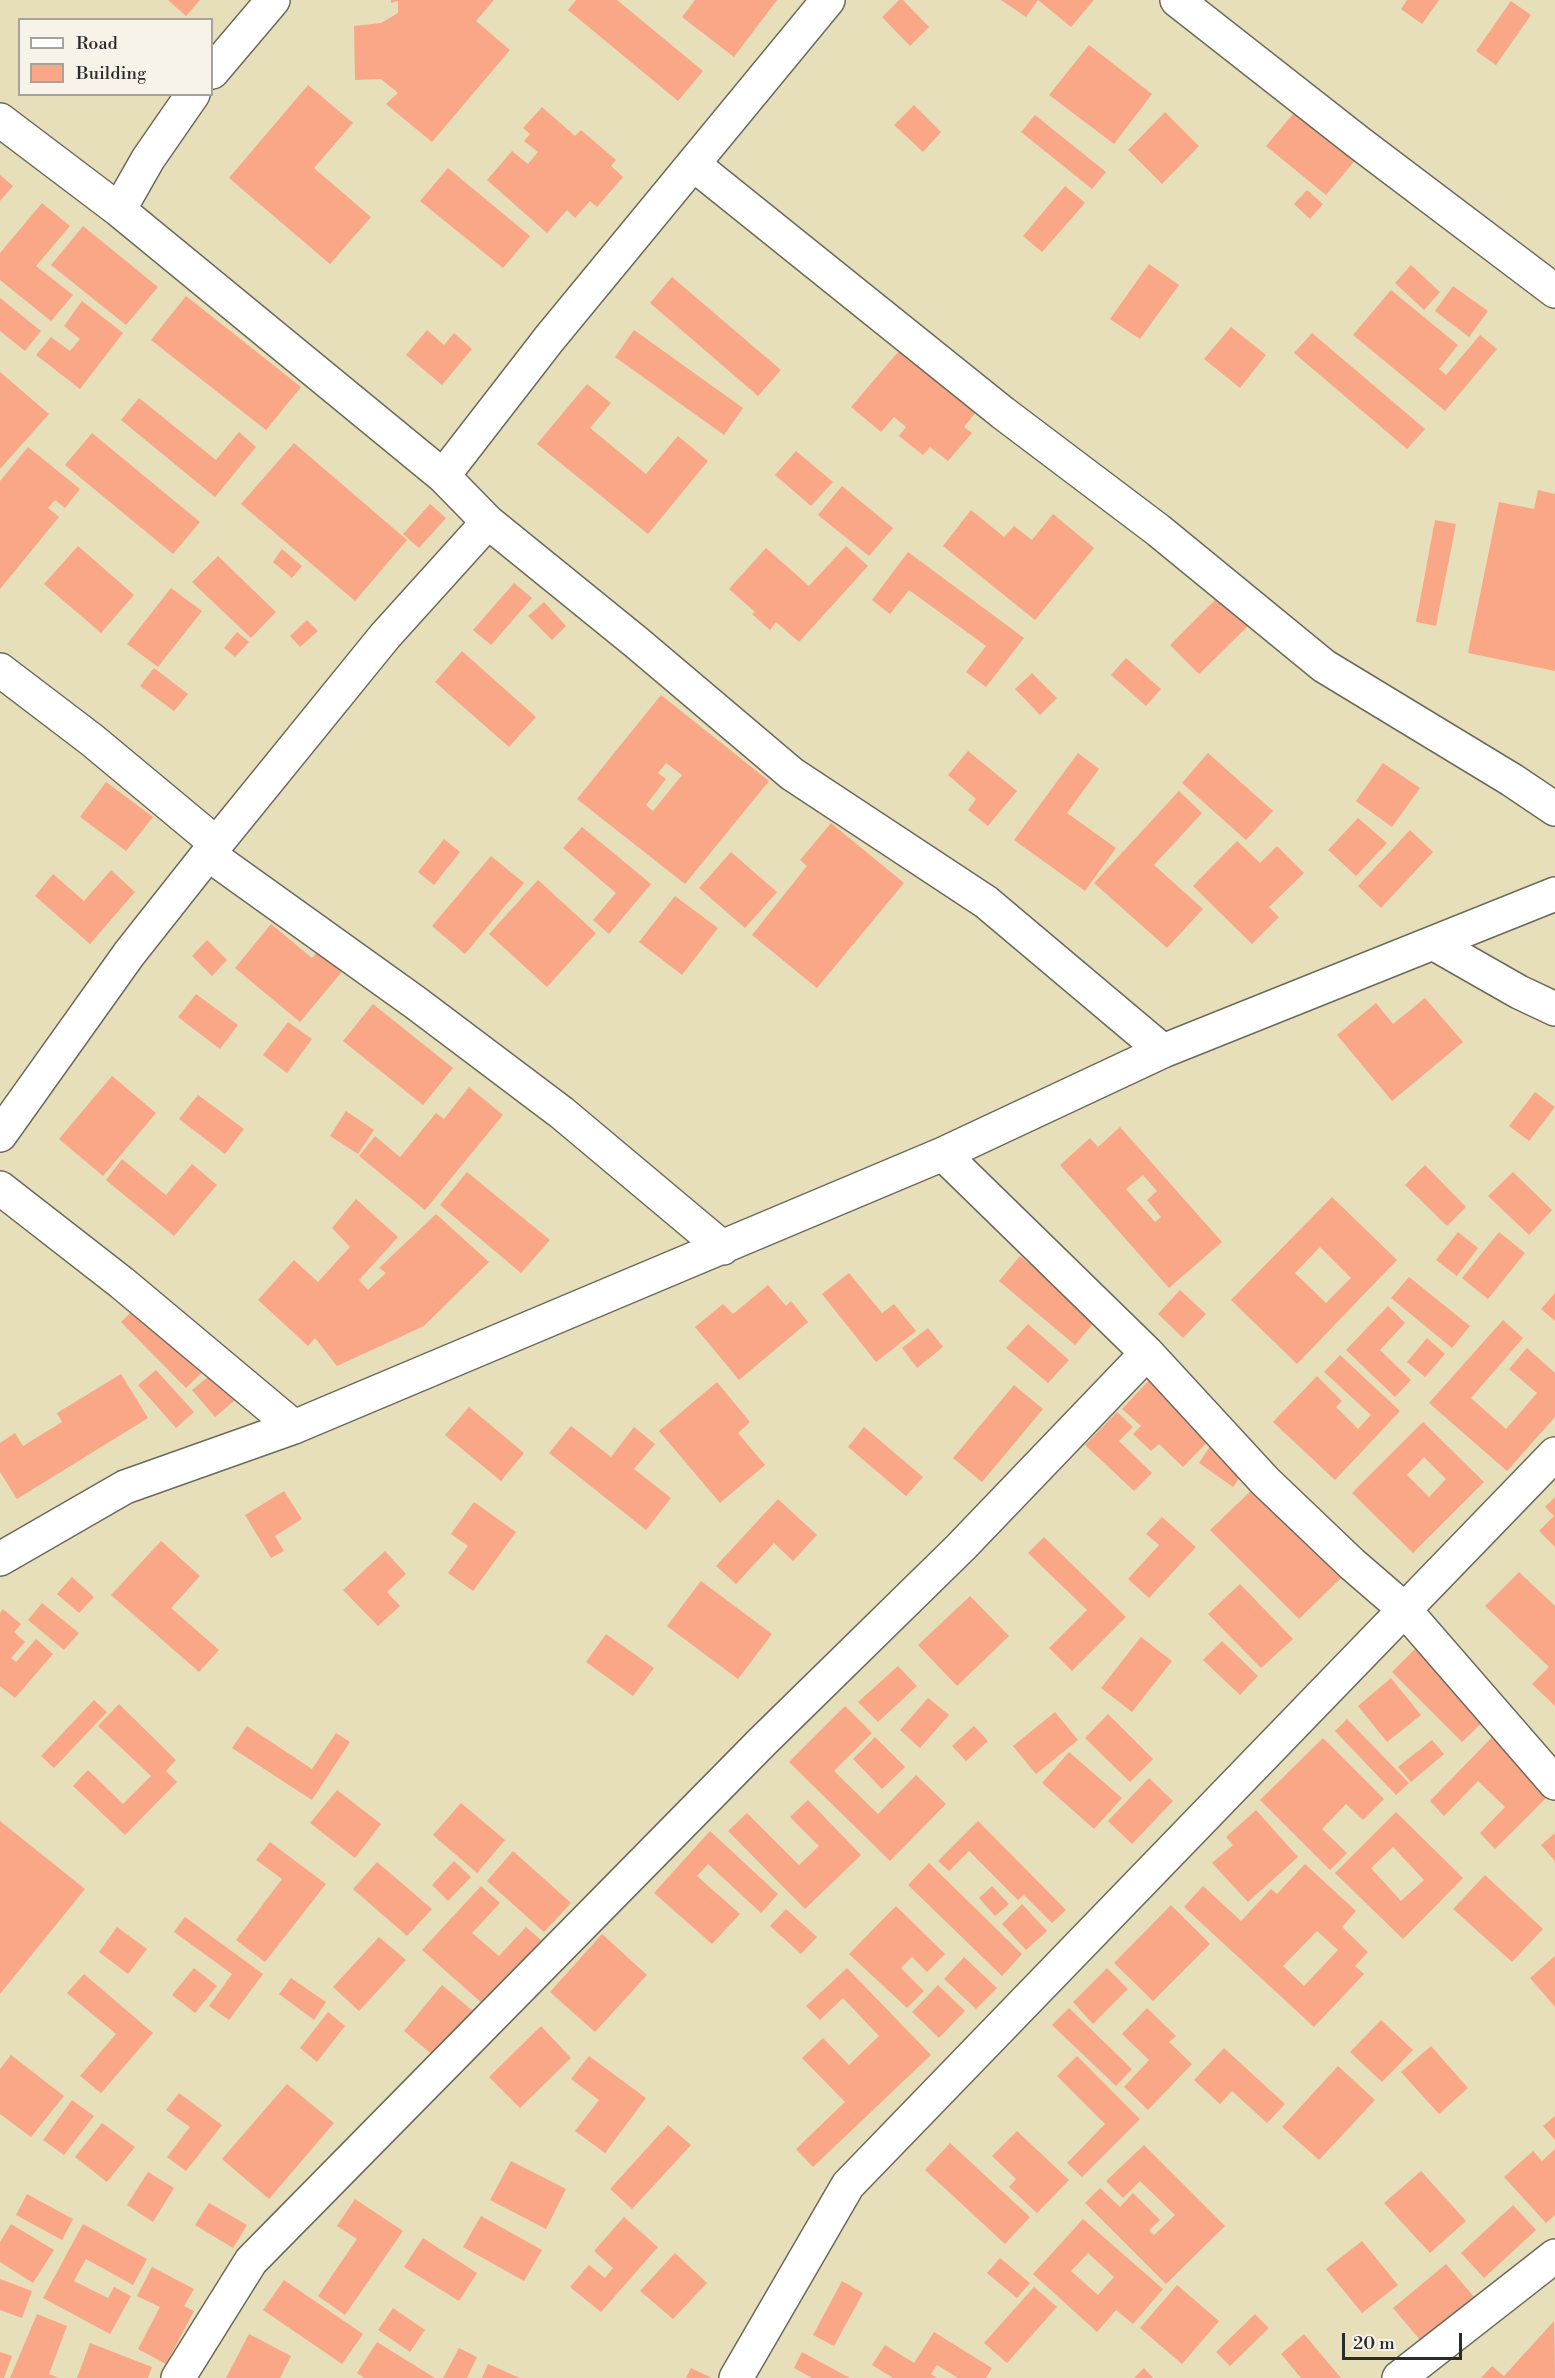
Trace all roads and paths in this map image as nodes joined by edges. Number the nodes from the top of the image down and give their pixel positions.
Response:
1 (273, 0) edge
2 (828, 0) edge
3 (1177, 0) edge
4 (213, 71) edge
5 (192, 96) edge
6 (0, 120) edge
7 (693, 164) junction
8 (119, 210) junction
9 (1555, 291) edge
10 (443, 476) junction
11 (488, 522) junction
12 (0, 670) edge
13 (1555, 809) edge
14 (213, 849) junction
15 (1555, 894) edge
16 (1433, 943) junction
17 (1555, 1009) edge
18 (1163, 1051) junction
19 (0, 1135) edge
20 (943, 1154) junction
21 (0, 1188) edge
22 (723, 1248) junction
23 (1148, 1353) junction
24 (294, 1427) junction
25 (1555, 1454) edge
26 (0, 1559) edge
27 (1403, 1608) junction
28 (1555, 1783) edge
29 (1555, 2256) edge
30 (178, 2378) edge
31 (736, 2378) edge
32 (1399, 2378) edge

1 - 4 street
2 - 7 street
3 - 9 street
5 - 8 street
6 - 8 street
7 - 10 street
7 - 13 street
8 - 10 street
10 - 11 street
11 - 14 street
11 - 18 street
12 - 14 street
14 - 19 street
14 - 22 street
15 - 16 street
16 - 17 street
16 - 18 street
18 - 20 street
20 - 22 street
20 - 23 street
21 - 24 street
22 - 24 street
23 - 27 street
23 - 30 street
24 - 26 street
25 - 27 street
27 - 28 street
27 - 31 street
29 - 32 street

